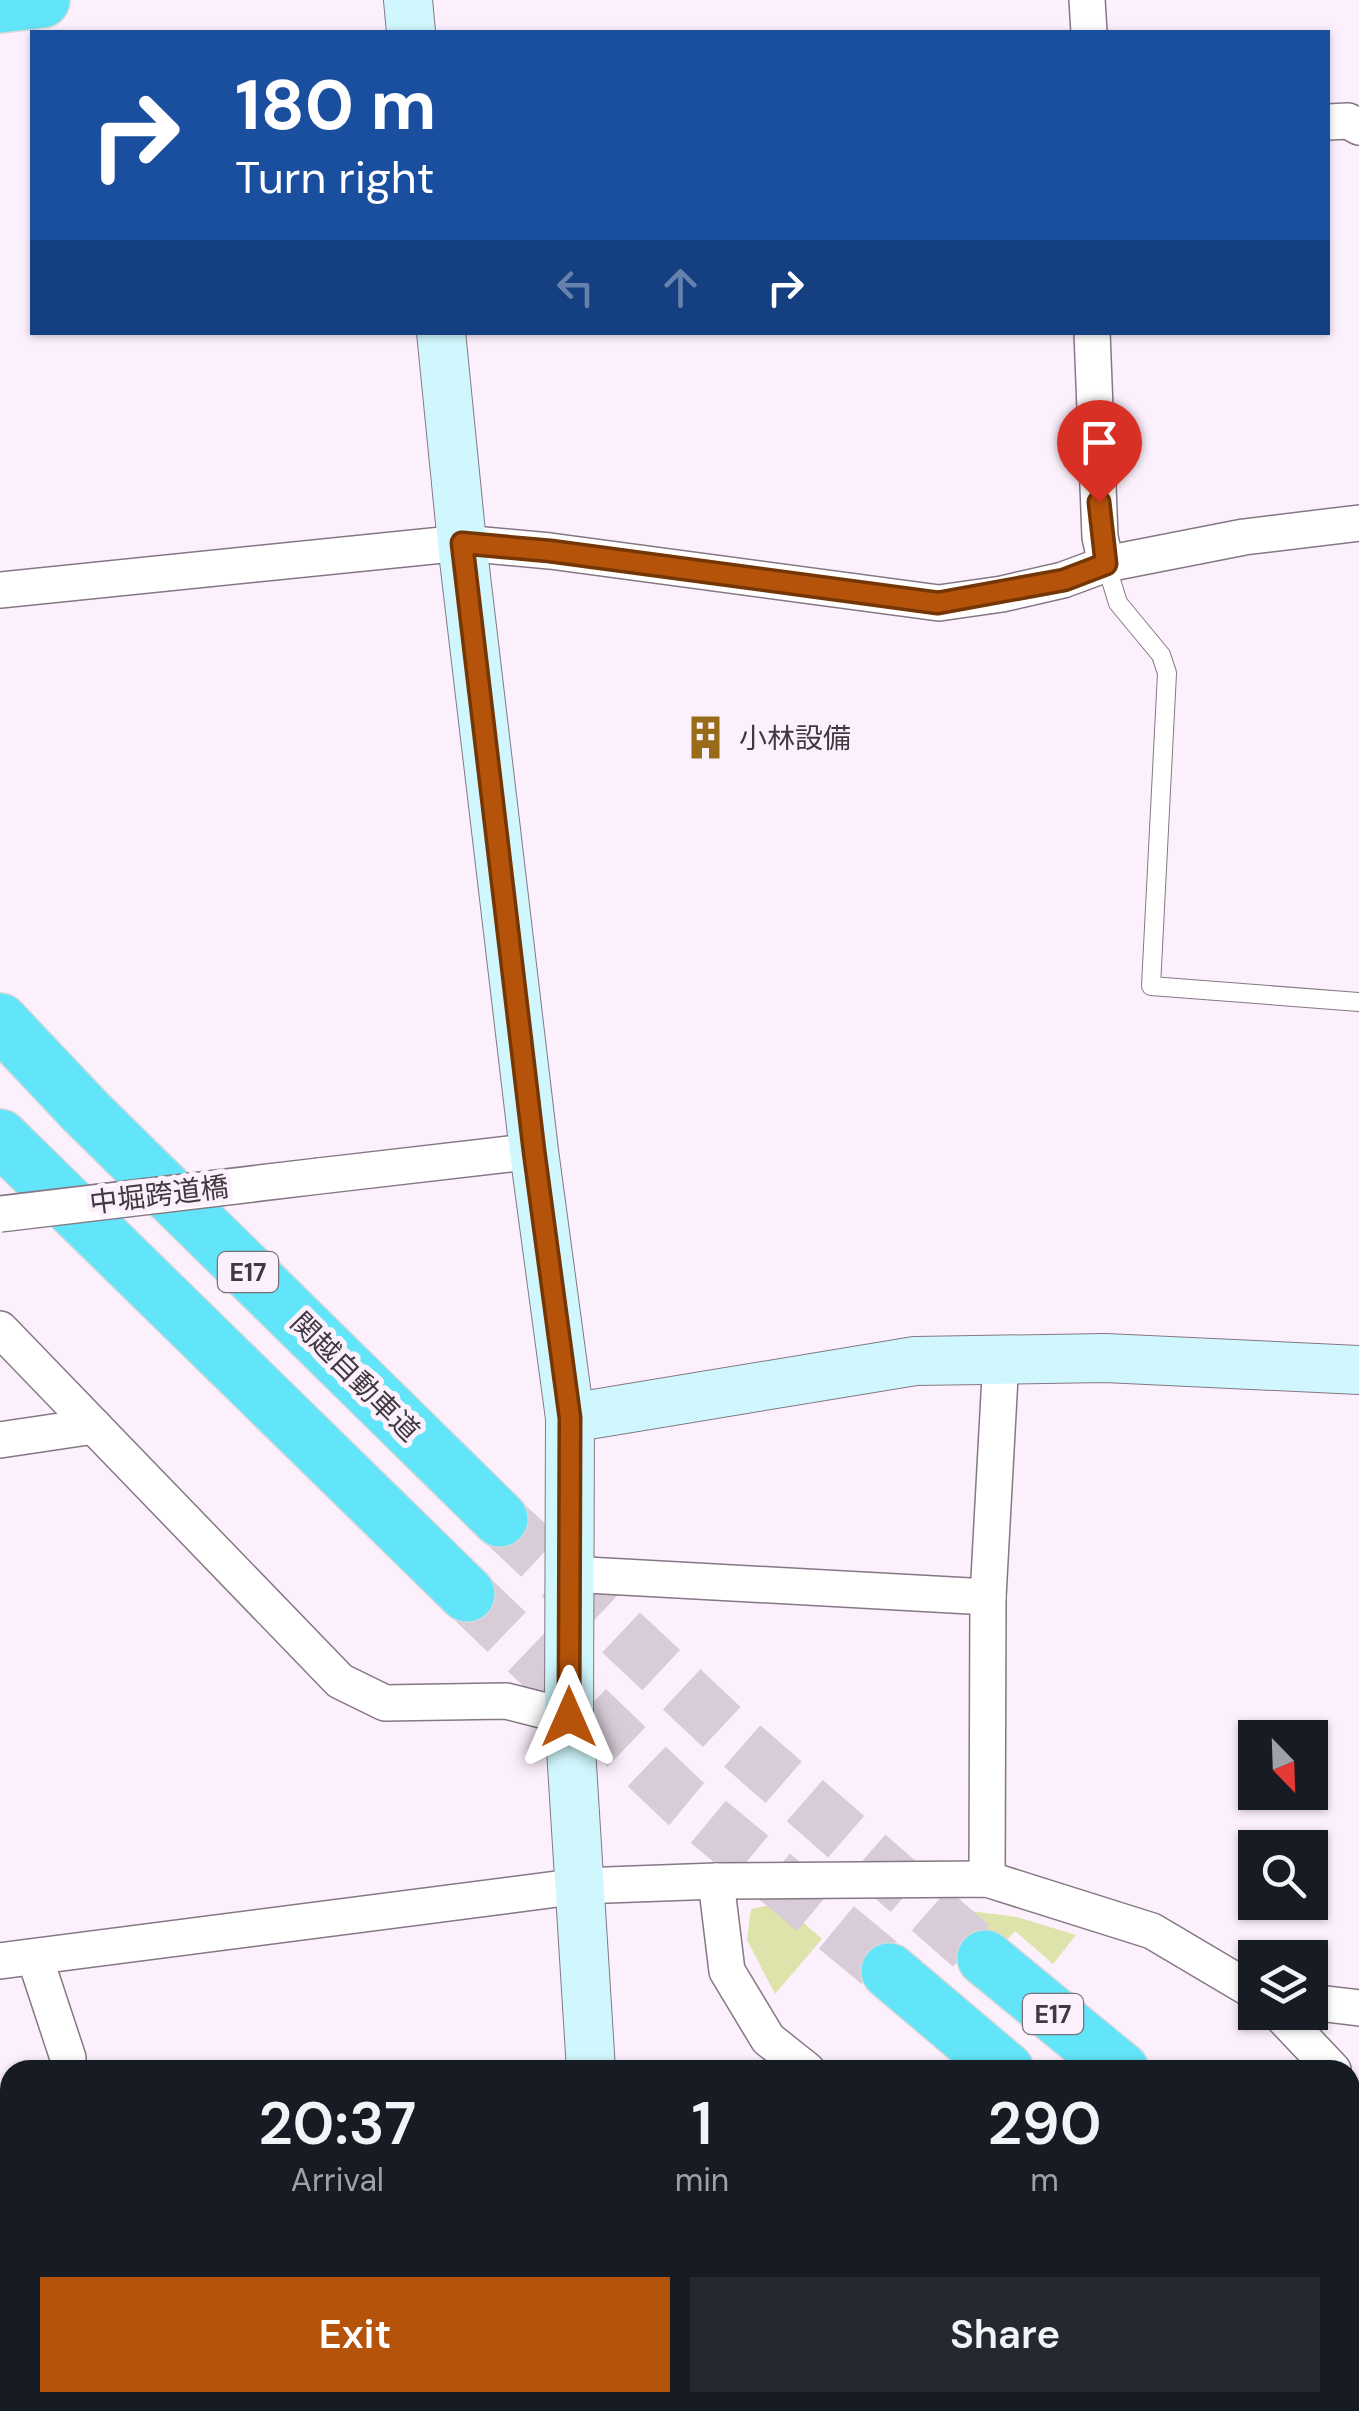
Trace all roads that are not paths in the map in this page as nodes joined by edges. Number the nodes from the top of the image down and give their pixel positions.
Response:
1 (42, 0) edge
2 (408, 0) edge
3 (1088, 0) edge
4 (0, 5) edge
5 (411, 30) edge
6 (1089, 30) edge
7 (1330, 122) edge
8 (1359, 127) edge
9 (441, 335) edge
10 (1092, 335) edge
11 (1359, 523) edge
12 (462, 543) junction
13 (1106, 564) junction
14 (0, 590) edge
15 (1359, 1002) edge
16 (0, 1022) edge
17 (0, 1137) edge
18 (534, 1151) junction
19 (0, 1214) edge
20 (0, 1329) edge
21 (1001, 1358) junction
22 (1359, 1370) edge
23 (570, 1418) junction
24 (94, 1426) junction
25 (0, 1440) edge
26 (500, 1519) tunnel mouth
27 (569, 1574) junction
28 (467, 1594) tunnel mouth
29 (988, 1597) junction
30 (569, 1717) junction
31 (987, 1879) junction
32 (716, 1881) junction
33 (580, 1886) junction
34 (985, 1958) tunnel mouth
35 (17, 1960) edge
36 (889, 1971) tunnel mouth
37 (1238, 1982) edge
38 (1328, 2004) edge
39 (1359, 2008) edge
40 (1295, 2030) edge
41 (68, 2060) edge
42 (590, 2060) edge
43 (794, 2060) edge
44 (994, 2060) edge
45 (1109, 2060) edge
46 (1324, 2060) edge

1 - 4 highway
2 - 5 street
3 - 6 street
7 - 8 street
9 - 12 street
10 - 13 street
11 - 13 street
12 - 13 street
12 - 14 street
12 - 18 street
13 - 15 lane
16 - 26 highway, 関越自動車道 / E17
17 - 28 highway
18 - 19 street, 中堀跨道橋, bridge
18 - 23 street
20 - 24 street
21 - 22 street
21 - 23 street
21 - 29 street
23 - 27 street
24 - 25 street
24 - 30 street
27 - 29 street
27 - 30 street
29 - 31 street
30 - 33 street
31 - 32 street
31 - 37 street
32 - 33 street
32 - 43 street
33 - 35 street
33 - 42 street
34 - 45 highway, E17
35 - 41 street
36 - 44 highway, E17
38 - 39 street
40 - 46 street

